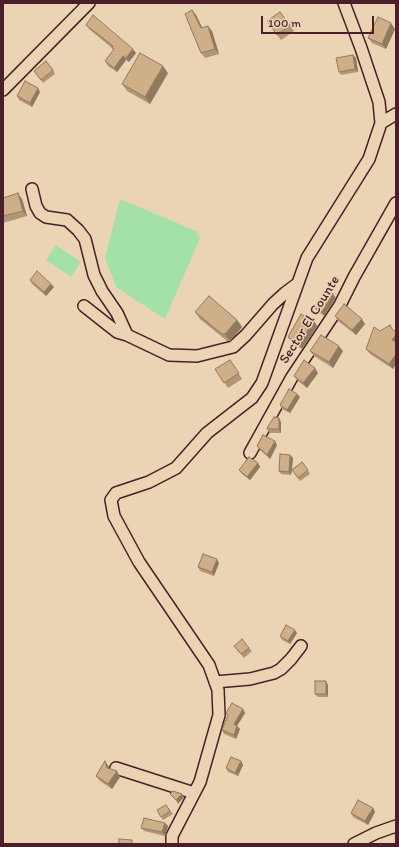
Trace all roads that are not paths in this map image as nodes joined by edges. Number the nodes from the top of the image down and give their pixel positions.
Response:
1 (89, 3) edge
2 (344, 3) edge
3 (3, 90) edge
4 (396, 114) edge
5 (382, 123) junction
6 (32, 189) dead end
7 (396, 203) edge
8 (298, 284) junction
9 (84, 306) dead end
10 (127, 335) junction
11 (250, 453) dead end
12 (301, 646) dead end
13 (215, 682) junction
14 (116, 768) dead end
15 (194, 793) junction
16 (396, 826) edge
17 (172, 844) edge
18 (354, 844) edge

1 - 3 street
2 - 5 street
4 - 5 street
5 - 8 street
6 - 10 street
7 - 11 street, Sector El Counte
8 - 10 street
8 - 13 street
9 - 10 street
12 - 13 street
13 - 15 street
14 - 15 street
15 - 17 street
16 - 18 street

